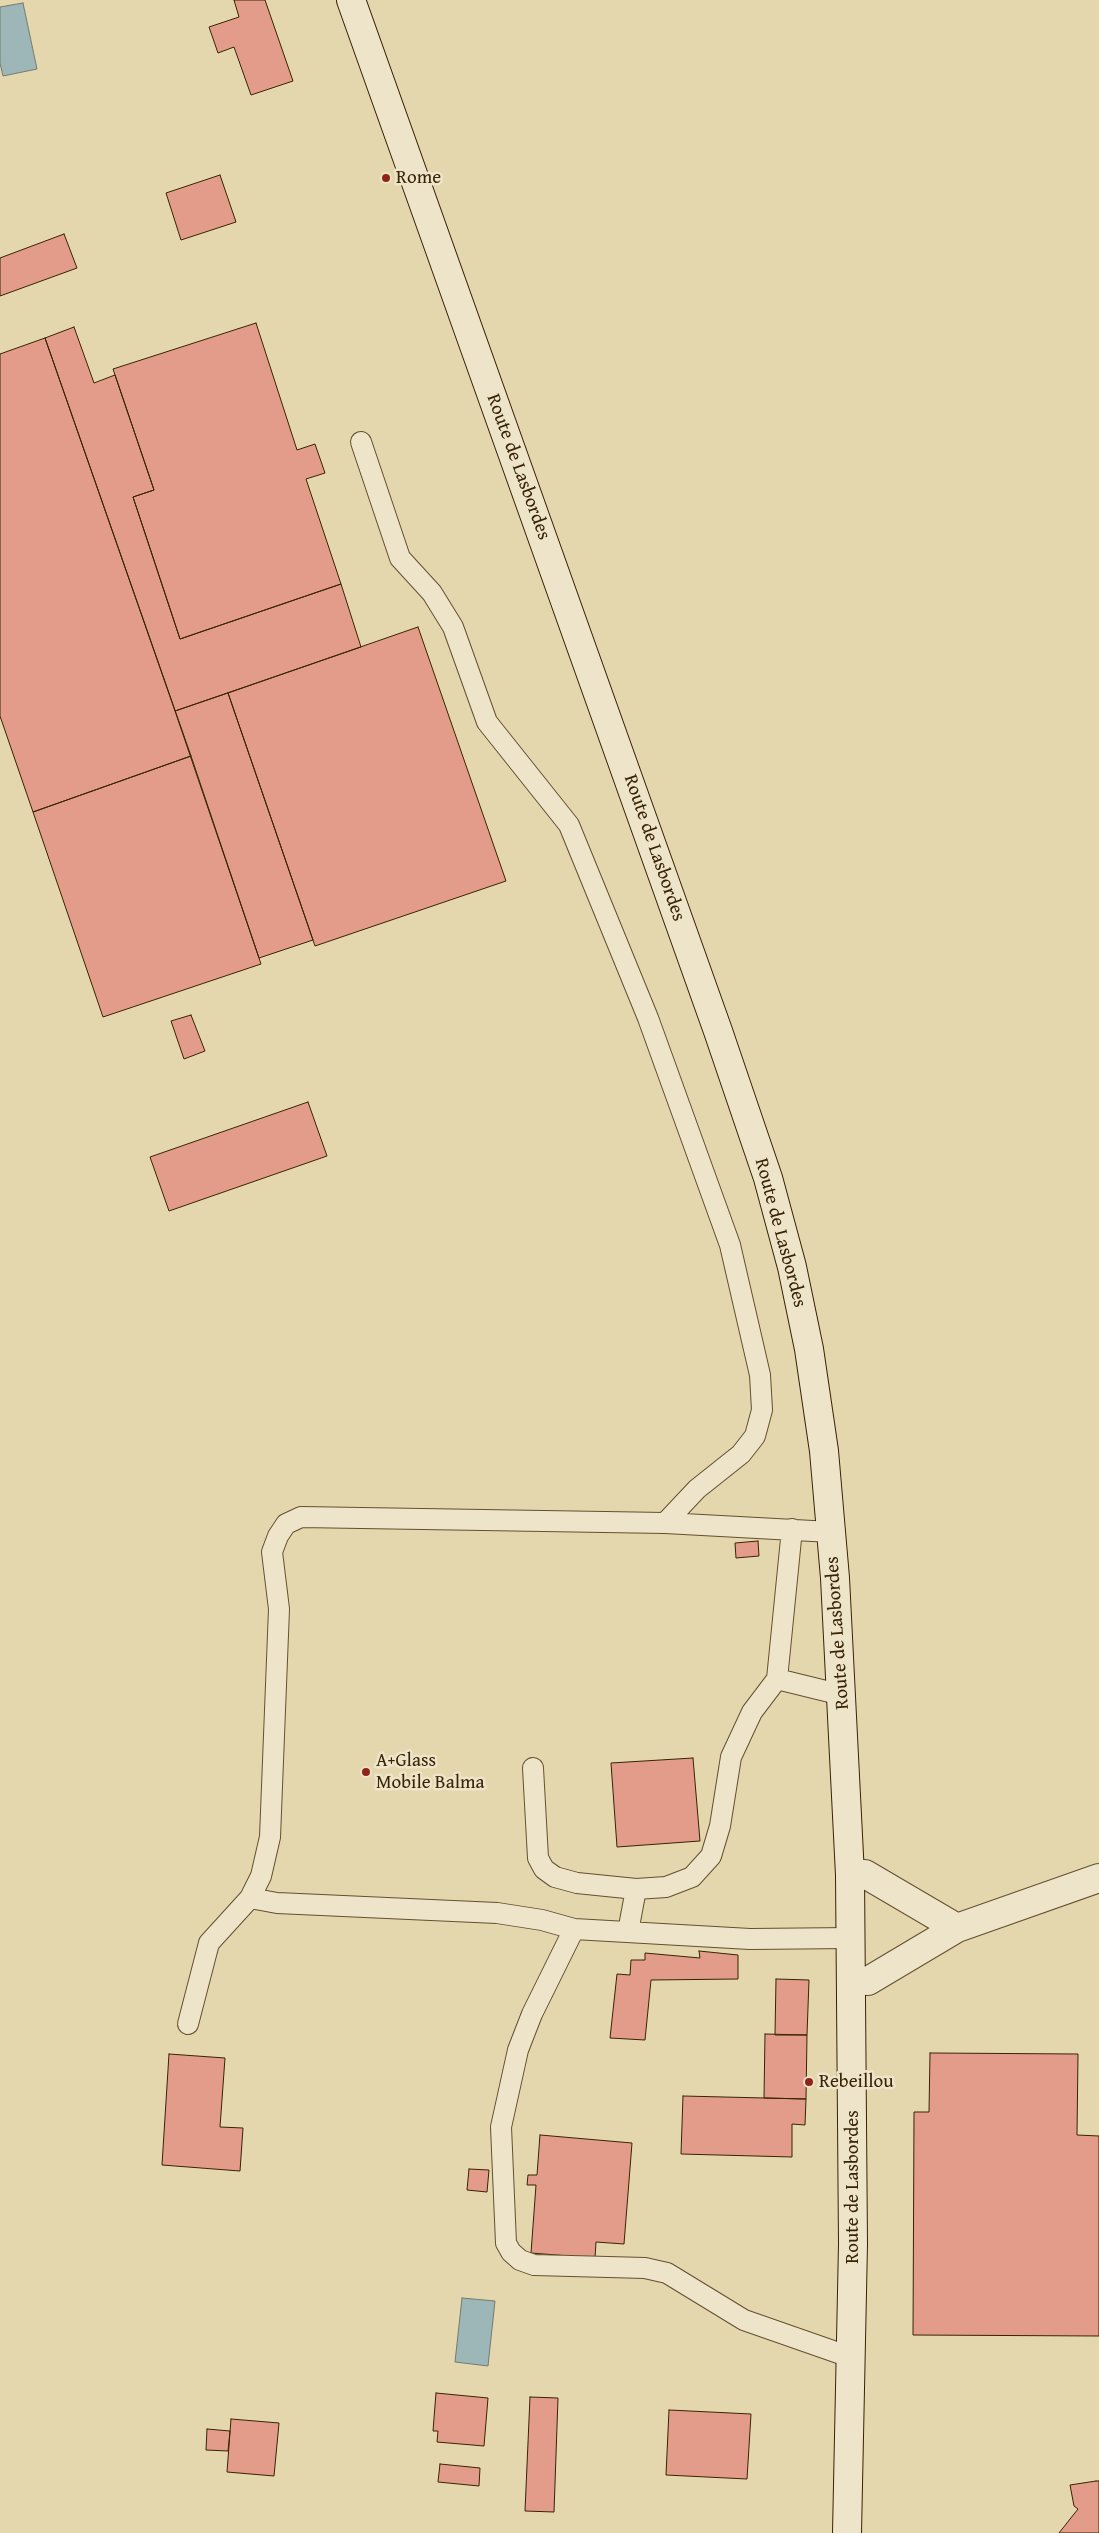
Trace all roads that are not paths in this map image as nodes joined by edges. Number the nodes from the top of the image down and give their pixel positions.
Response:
1 (352, 0) edge
2 (361, 442) dead end
3 (665, 1523) junction
4 (792, 1530) junction
5 (831, 1532) junction
6 (777, 1680) junction
7 (842, 1695) junction
8 (532, 1768) dead end
9 (850, 1874) junction
10 (1099, 1878) edge
11 (636, 1889) junction
12 (250, 1898) junction
13 (957, 1928) junction
14 (574, 1929) junction
15 (628, 1932) junction
16 (851, 1938) junction
17 (852, 1980) junction
18 (188, 2024) dead end
19 (850, 2357) junction
20 (847, 2533) edge

1 - 5 street, Route de Lasbordes
2 - 3 lane
3 - 4 lane
3 - 12 lane
4 - 5 lane
4 - 6 lane
5 - 7 street, Route de Lasbordes
6 - 7 lane
6 - 11 lane
7 - 9 street, Route de Lasbordes
8 - 11 lane
9 - 13 street
9 - 16 street, Route de Lasbordes
10 - 13 street
11 - 15 lane
12 - 14 lane
12 - 18 lane
13 - 17 street
14 - 15 lane
14 - 19 lane
15 - 16 lane
16 - 17 street, Route de Lasbordes
17 - 19 street, Route de Lasbordes
19 - 20 street, Route de Lasbordes

